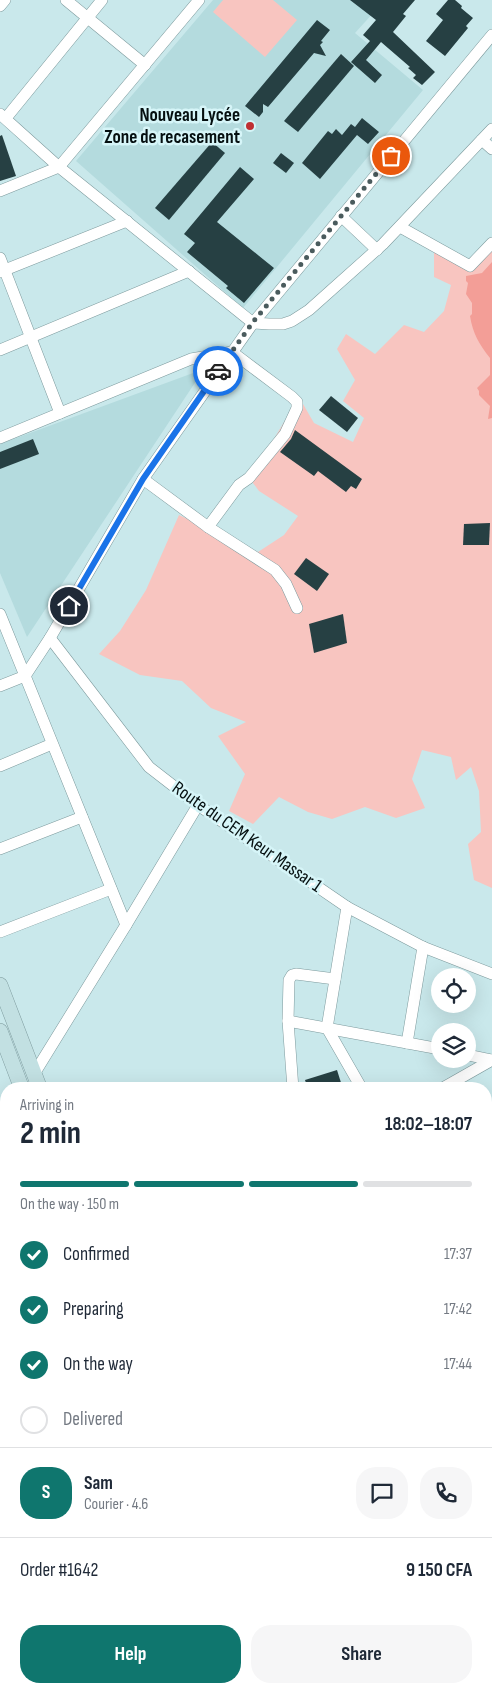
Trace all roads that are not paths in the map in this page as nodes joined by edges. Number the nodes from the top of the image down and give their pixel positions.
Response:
1 (5, 0) edge
2 (66, 0) edge
3 (102, 0) edge
4 (199, 0) edge
5 (0, 6) edge
6 (87, 18) junction
7 (492, 35) edge
8 (144, 65) junction
9 (3, 116) edge
10 (492, 129) edge
11 (482, 140) junction
12 (492, 149) edge
13 (59, 167) junction
14 (0, 191) edge
15 (341, 216) junction
16 (127, 221) junction
17 (400, 227) junction
18 (492, 243) edge
19 (377, 250) junction
20 (0, 258) edge
21 (3, 271) edge
22 (189, 271) junction
23 (253, 322) junction
24 (31, 337) junction
25 (0, 350) edge
26 (232, 352) junction
27 (60, 413) junction
28 (0, 438) edge
29 (143, 479) junction
30 (208, 527) junction
31 (297, 608) dead end
32 (0, 614) edge
33 (50, 638) junction
34 (25, 676) junction
35 (0, 686) edge
36 (52, 744) junction
37 (0, 766) edge
38 (198, 805) junction
39 (82, 817) junction
40 (0, 849) edge
41 (111, 889) junction
42 (347, 907) junction
43 (126, 925) junction
44 (0, 932) edge
45 (423, 947) junction
46 (492, 974) edge
47 (335, 979) junction
48 (0, 985) edge
49 (288, 1021) junction
50 (327, 1028) junction
51 (0, 1030) edge
52 (407, 1043) junction
53 (431, 1048) edge
54 (476, 1057) edge
55 (492, 1060) edge
56 (19, 1082) edge
57 (37, 1082) edge
58 (293, 1082) edge
59 (358, 1082) edge
60 (455, 1082) edge

1 - 5 street
2 - 6 street
3 - 6 street
4 - 8 street
6 - 8 street
6 - 9 street
7 - 15 street
8 - 13 street
9 - 13 street
10 - 11 street
11 - 12 street
11 - 17 street
13 - 14 street
13 - 16 street
15 - 19 street
15 - 23 street
16 - 21 street
16 - 22 street
17 - 18 street
17 - 19 street
19 - 23 street
20 - 21 street
21 - 24 street
22 - 23 street
22 - 24 street
23 - 26 street
24 - 25 street
24 - 27 street
26 - 27 street
26 - 29 street
26 - 30 street
27 - 28 street
29 - 30 street
29 - 33 street
30 - 31 street
32 - 34 street
33 - 34 street
33 - 38 street, Route du CEM Keur Massar 1
34 - 35 street
34 - 36 street
36 - 37 street
36 - 39 street
38 - 42 street, Route du CEM Keur Massar 1
38 - 43 street
39 - 40 street
39 - 41 street
41 - 43 street
41 - 44 street
42 - 45 street, Route du CEM Keur Massar 1
42 - 47 street
43 - 57 street
45 - 46 street, Route du CEM Keur Massar 1
45 - 52 street
47 - 49 street
47 - 50 street
48 - 57 main road
49 - 50 street
49 - 58 street
50 - 52 street
50 - 59 street
51 - 56 main road
52 - 53 street
54 - 55 street
55 - 60 street

